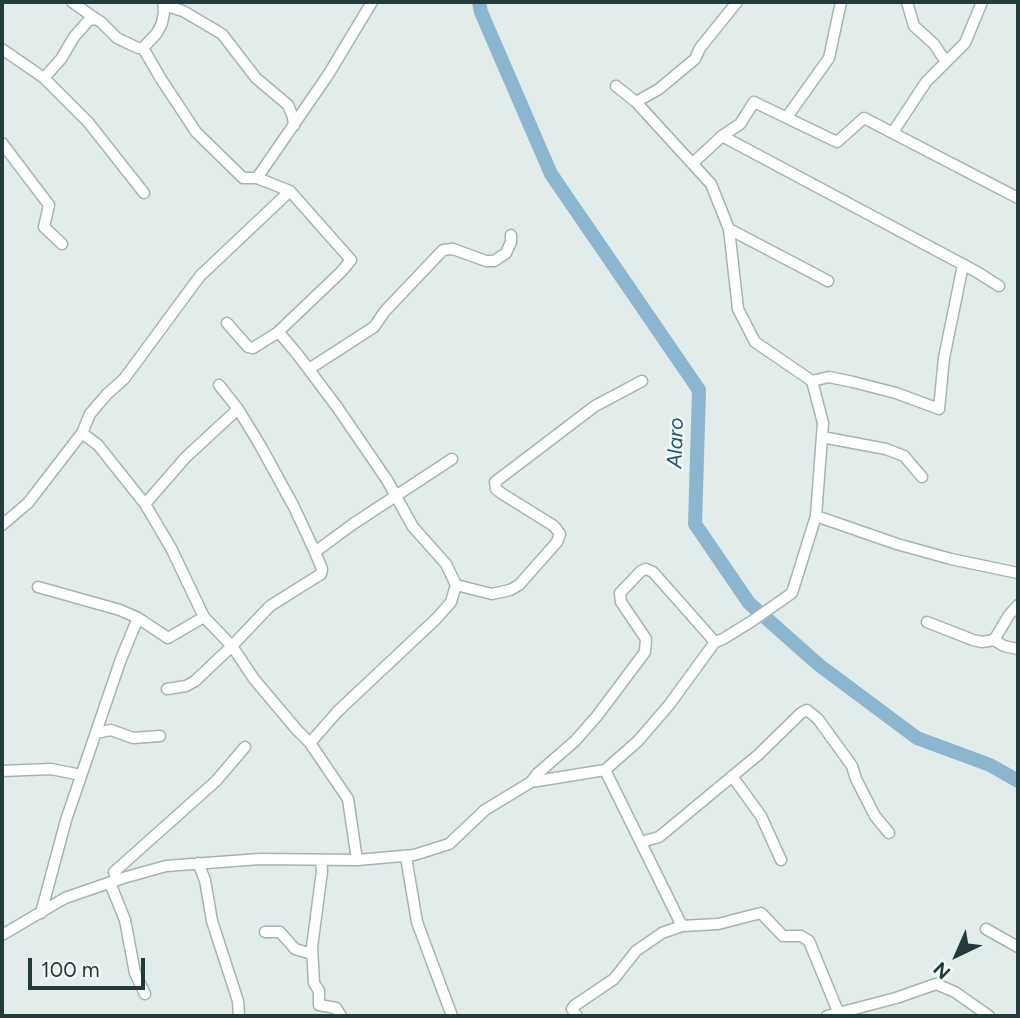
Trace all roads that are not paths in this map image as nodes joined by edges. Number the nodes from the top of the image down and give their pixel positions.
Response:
1 (72, 2) edge
2 (372, 2) edge
3 (737, 2) edge
4 (841, 2) edge
5 (907, 2) edge
6 (982, 2) edge
7 (163, 3) edge
8 (96, 19) junction
9 (143, 48) junction
10 (2, 49) edge
11 (946, 62) junction
12 (44, 78) junction
13 (616, 86) dead end
14 (636, 102) junction
15 (787, 117) junction
16 (294, 127) junction
17 (892, 132) junction
18 (722, 136) junction
19 (2, 143) edge
20 (693, 163) junction
21 (257, 178) junction
22 (290, 191) junction
23 (144, 193) dead end
24 (1018, 198) edge
25 (729, 229) junction
26 (511, 235) dead end
27 (62, 244) dead end
28 (962, 265) junction
29 (828, 281) dead end
30 (999, 286) dead end
31 (227, 323) dead end
32 (277, 334) junction
33 (309, 369) junction
34 (642, 381) dead end
35 (812, 381) junction
36 (219, 385) dead end
37 (238, 409) junction
38 (82, 432) junction
39 (822, 437) junction
40 (452, 460) dead end
41 (922, 477) dead end
42 (396, 497) junction
43 (145, 504) junction
44 (816, 516) junction
45 (2, 525) edge
46 (315, 552) junction
47 (1018, 573) edge
48 (456, 585) junction
49 (37, 587) dead end
50 (1018, 605) edge
51 (204, 617) junction
52 (138, 618) junction
53 (927, 622) dead end
54 (994, 640) junction
55 (715, 642) junction
56 (232, 646) junction
57 (1018, 649) edge
58 (167, 689) dead end
59 (96, 733) junction
60 (160, 736) dead end
61 (310, 743) junction
62 (246, 747) dead end
63 (605, 769) junction
64 (2, 771) edge
65 (81, 775) junction
66 (732, 776) junction
67 (531, 782) junction
68 (889, 833) dead end
69 (641, 842) junction
70 (406, 857) junction
71 (321, 860) junction
72 (357, 860) junction
73 (781, 860) dead end
74 (198, 863) junction
75 (113, 882) junction
76 (41, 913) junction
77 (682, 926) junction
78 (986, 929) dead end
79 (265, 932) dead end
80 (2, 935) edge
81 (1018, 947) edge
82 (312, 954) junction
83 (145, 995) dead end
84 (833, 1015) edge
85 (239, 1016) edge
86 (341, 1016) edge
87 (452, 1016) edge
88 (577, 1016) edge
89 (989, 1016) edge

1 - 8 street
2 - 16 street
3 - 14 street
4 - 15 street
5 - 11 street
6 - 11 street
7 - 9 street
7 - 16 street
8 - 9 street
8 - 12 street
9 - 21 street
10 - 12 street
11 - 17 street
12 - 23 street
13 - 14 street
14 - 20 street
15 - 17 street
15 - 18 street
16 - 21 street
17 - 24 street
18 - 20 street
18 - 28 street
19 - 27 street
20 - 25 street
21 - 22 street
22 - 32 street
22 - 38 street
25 - 29 street
25 - 35 street
26 - 33 street
28 - 30 street
28 - 35 street
31 - 32 street
32 - 33 street
33 - 42 street
34 - 48 street
35 - 39 street
36 - 37 street
37 - 43 street
37 - 46 street
38 - 43 street
38 - 45 street
39 - 41 street
39 - 44 street
40 - 42 street
42 - 46 street
42 - 48 street
43 - 51 street
44 - 47 street
44 - 55 street
46 - 56 street
48 - 61 street
49 - 52 street
50 - 54 street
51 - 52 street
51 - 56 street
52 - 59 street
53 - 54 street
54 - 57 street
55 - 63 street
55 - 67 street
56 - 58 street
56 - 61 street
59 - 60 street
59 - 65 street
61 - 72 street
62 - 75 street
63 - 67 street
63 - 69 street
64 - 65 street
65 - 76 street
66 - 68 street
66 - 69 street
66 - 73 street
67 - 70 street
69 - 77 street
70 - 72 street
70 - 87 street
71 - 72 street
71 - 74 street
71 - 82 street
74 - 75 street
74 - 85 street
75 - 76 street
75 - 83 street
76 - 80 street
77 - 84 street
77 - 88 street
78 - 81 street
79 - 82 street
82 - 86 street
84 - 89 street

